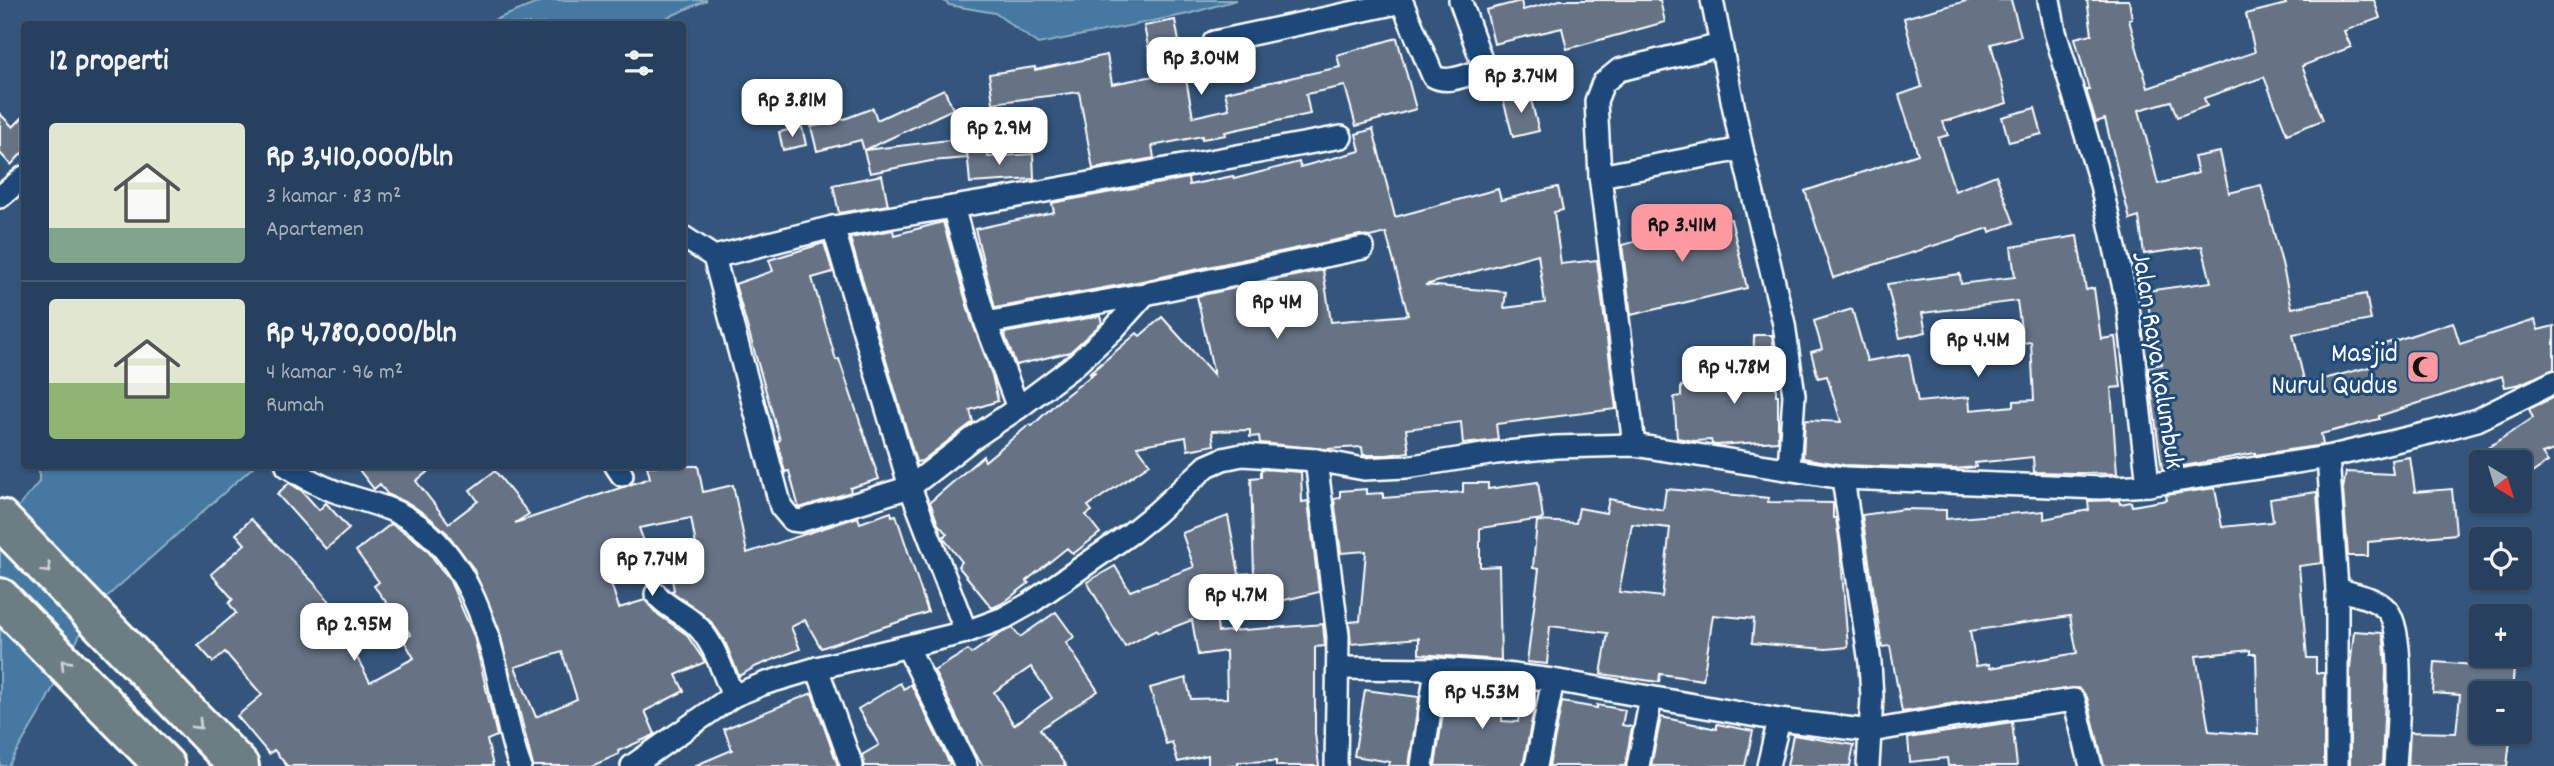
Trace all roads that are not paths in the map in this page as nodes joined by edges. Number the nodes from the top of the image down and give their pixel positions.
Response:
1 (1460, 0) edge
2 (1712, 0) edge
3 (2049, 0) edge
4 (1405, 1) edge
5 (1214, 42) dead end
6 (1721, 45) junction
7 (1341, 137) dead end
8 (1742, 149) junction
9 (1600, 176) junction
10 (21, 180) edge
11 (0, 197) edge
12 (953, 207) junction
13 (833, 227) junction
14 (686, 239) edge
15 (1363, 248) dead end
16 (714, 257) junction
17 (1145, 294) junction
18 (986, 323) junction
19 (2554, 382) edge
20 (1018, 408) junction
21 (1634, 445) junction
22 (2328, 457) junction
23 (1316, 460) junction
24 (1789, 468) junction
25 (292, 469) edge
26 (1843, 478) junction
27 (2148, 485) junction
28 (910, 487) junction
29 (0, 519) edge
30 (2337, 589) junction
31 (656, 594) dead end
32 (0, 598) edge
33 (966, 632) junction
34 (908, 648) junction
35 (817, 668) junction
36 (1339, 668) junction
37 (1436, 669) junction
38 (1553, 680) junction
39 (733, 696) junction
40 (1651, 698) junction
41 (1779, 720) junction
42 (1871, 731) junction
43 (165, 766) edge
44 (239, 766) edge
45 (520, 766) edge
46 (632, 766) edge
47 (852, 766) edge
48 (966, 766) edge
49 (1336, 766) edge
50 (1422, 766) edge
51 (1535, 766) edge
52 (1638, 766) edge
53 (1768, 766) edge
54 (1868, 766) edge
55 (2091, 766) edge
56 (2337, 766) edge
57 (2395, 766) edge

1 - 4 street
2 - 6 street
3 - 27 street, Jalan Raya Kalumbuk
4 - 5 street
6 - 8 street
6 - 9 street
7 - 12 street
8 - 9 street
8 - 24 street
9 - 21 street
10 - 11 street
12 - 13 street
12 - 18 street
13 - 16 street
13 - 28 street
14 - 16 street
15 - 17 street
16 - 28 street
17 - 18 street
17 - 20 street
18 - 20 street
19 - 22 street, Jalan Raya Kalumbuk
20 - 28 street
21 - 23 street
21 - 24 street
22 - 27 street, Jalan Raya Kalumbuk
22 - 30 street
23 - 33 street
23 - 36 street
24 - 26 street
25 - 45 street
26 - 27 street
26 - 42 street
28 - 33 street
29 -> 44 highway
30 - 56 street
30 - 57 street
31 - 39 street
43 -> 32 highway
33 - 34 street
34 - 35 street
34 - 48 street
35 - 39 street
35 - 47 street
36 - 37 street
36 - 49 street
37 - 38 street
37 - 50 street
38 - 40 street
38 - 51 street
39 - 46 street
40 - 41 street
40 - 52 street
41 - 42 street
41 - 53 street
42 - 54 street
42 - 55 street

